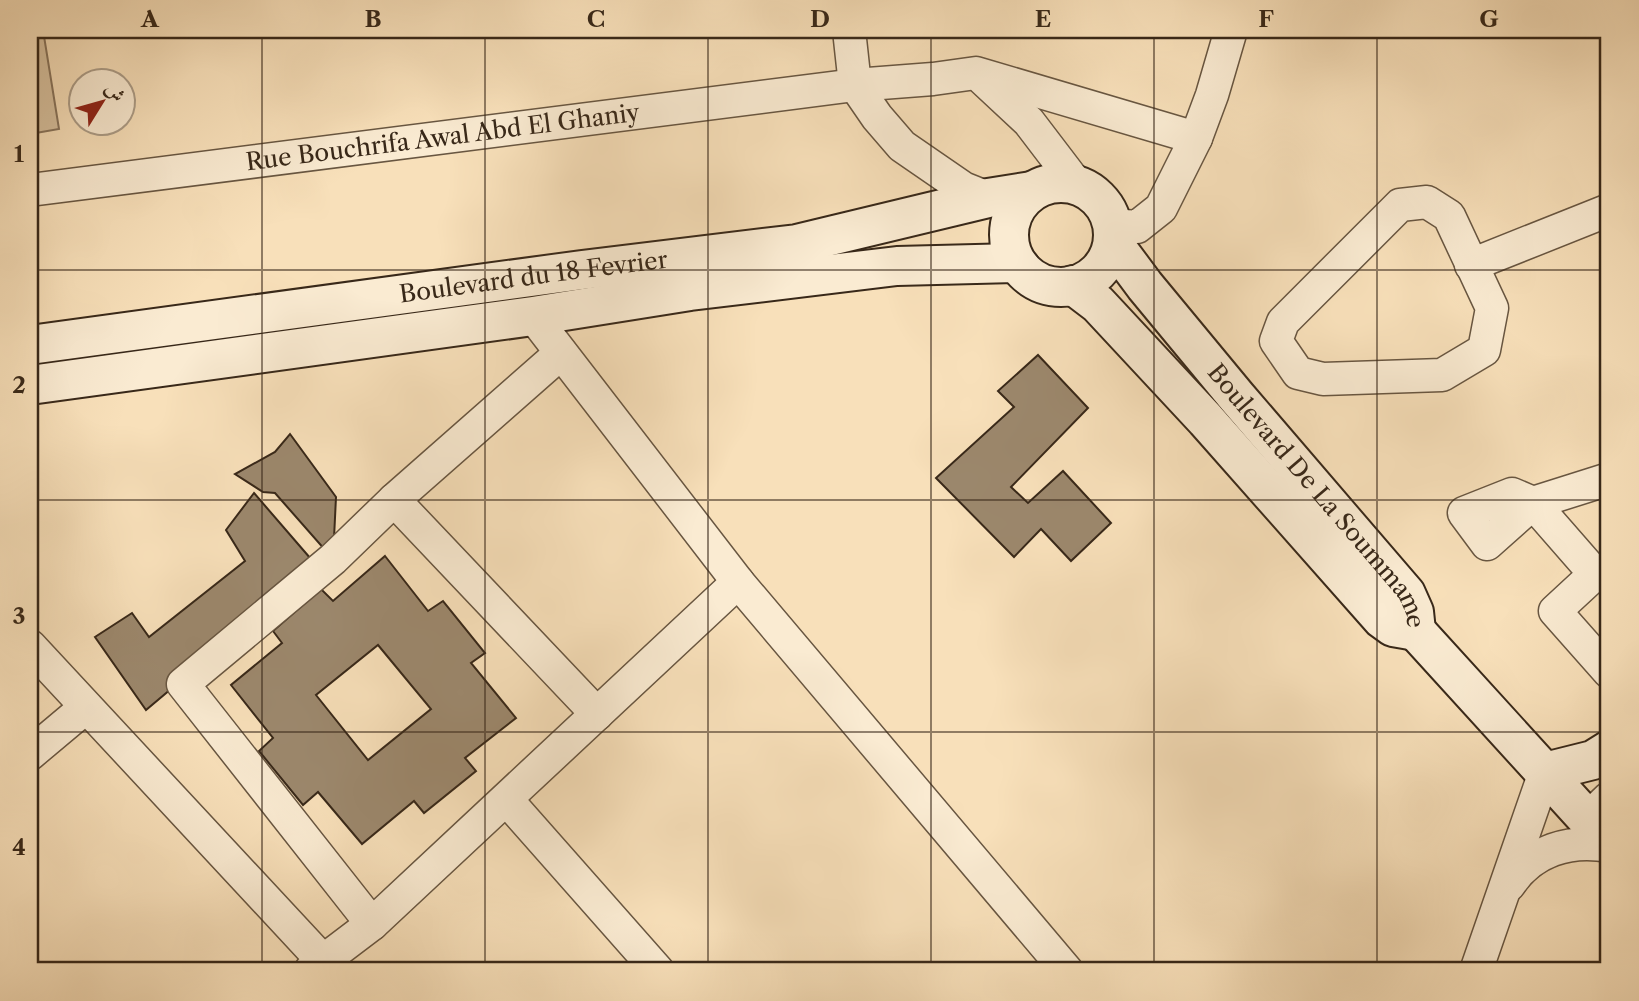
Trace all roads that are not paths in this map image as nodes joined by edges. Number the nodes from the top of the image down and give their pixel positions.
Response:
1 (849, 30) edge
2 (1231, 30) edge
3 (976, 73) junction
4 (855, 85) junction
5 (1196, 138) junction
6 (1077, 185) junction
7 (30, 190) edge
8 (1032, 191) junction
9 (988, 198) junction
10 (1609, 210) edge
11 (1112, 234) junction
12 (1471, 265) junction
13 (1021, 268) junction
14 (1073, 285) junction
15 (533, 316) junction
16 (30, 345) edge
17 (561, 353) junction
18 (30, 385) edge
19 (1609, 479) edge
20 (394, 500) junction
21 (1541, 500) junction
22 (1609, 561) edge
23 (738, 582) junction
24 (1416, 631) junction
25 (30, 646) edge
26 (1609, 672) edge
27 (86, 707) junction
28 (597, 714) junction
29 (1609, 750) edge
30 (30, 754) edge
31 (1545, 772) junction
32 (507, 800) junction
33 (1604, 826) edge
34 (1502, 899) junction
35 (372, 924) junction
36 (316, 966) edge
37 (659, 971) edge
38 (1067, 971) edge
39 (1476, 971) edge

1 - 4 street
2 - 5 street
3 - 4 street, Rue Bouchrifa Awal Abd El Ghaniy
3 - 5 street
3 - 6 street
4 - 7 street, Rue Bouchrifa Awal Abd El Ghaniy
4 - 9 street
5 - 11 street
6 - 8 main road
6 - 11 main road
8 - 9 main road, Boulevard du 18 Fevrier
8 - 13 main road
9 - 16 main road, Boulevard du 18 Fevrier
10 - 12 street
11 - 14 main road
11 - 24 main road, Boulevard De La Soummame
12 - 12 street
13 - 14 main road
13 - 15 main road, Boulevard du 18 Fevrier
14 - 24 main road, Boulevard De La Soummame
15 - 17 street
15 - 18 main road, Boulevard du 18 Fevrier
17 - 20 street
17 - 23 street
19 - 21 street
20 - 28 street
20 - 35 street
21 - 22 street
21 - 26 street
23 - 28 street
23 - 38 street
24 - 31 main road, Boulevard De La Soummame
25 - 27 street
27 - 30 street
27 - 36 street
28 - 32 street
29 - 31 main road
31 - 33 main road, Boulevard De La Soummame
31 - 34 street
32 - 35 street
32 - 37 street
33 - 34 street
34 - 39 street
35 - 36 street

